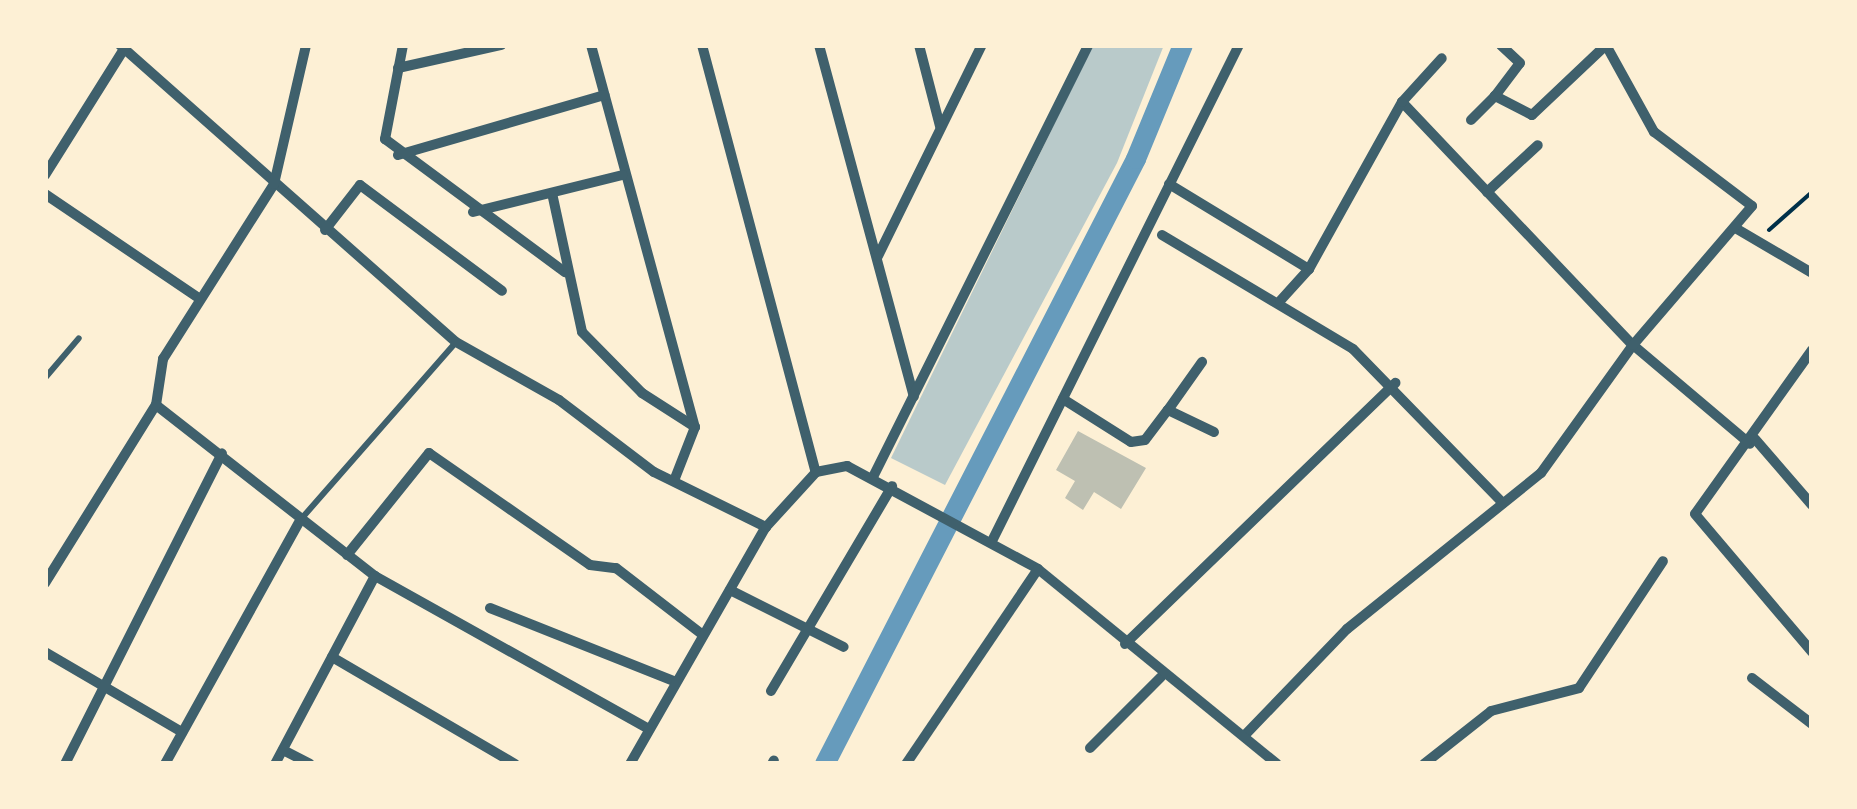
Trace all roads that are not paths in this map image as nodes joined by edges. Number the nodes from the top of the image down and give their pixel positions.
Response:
1 (306, 45) edge
2 (402, 45) edge
3 (502, 45) edge
4 (591, 45) edge
5 (702, 45) edge
6 (818, 45) edge
7 (918, 45) edge
8 (982, 45) edge
9 (1088, 45) edge
10 (1239, 45) edge
11 (1500, 45) edge
12 (122, 47) edge
13 (1442, 58) dead end
14 (398, 68) junction
15 (604, 96) junction
16 (1495, 96) junction
17 (1402, 102) junction
18 (1471, 120) dead end
19 (940, 126) junction
20 (1538, 145) dead end
21 (398, 154) junction
22 (45, 175) edge
23 (624, 175) junction
24 (274, 184) junction
25 (1169, 184) junction
26 (552, 192) junction
27 (1488, 192) junction
28 (45, 194) edge
29 (473, 212) junction
30 (1737, 229) junction
31 (325, 230) junction
32 (1162, 235) dead end
33 (878, 256) junction
34 (1309, 269) junction
35 (565, 272) junction
36 (1812, 273) edge
37 (502, 291) dead end
38 (198, 297) junction
39 (1280, 301) junction
40 (79, 338) dead end
41 (456, 342) junction
42 (1633, 345) junction
43 (1812, 350) edge
44 (1202, 362) dead end
45 (45, 378) edge
46 (1394, 383) junction
47 (914, 397) junction
48 (1063, 399) junction
49 (156, 405) junction
50 (1168, 410) junction
51 (696, 427) junction
52 (1214, 432) dead end
53 (1752, 441) junction
54 (222, 453) junction
55 (816, 472) junction
56 (873, 477) junction
57 (674, 482) junction
58 (892, 486) junction
59 (1502, 503) junction
60 (1812, 505) edge
61 (301, 518) junction
62 (766, 527) junction
63 (993, 539) junction
64 (347, 555) junction
65 (1663, 561) dead end
66 (1038, 569) junction
67 (375, 576) junction
68 (45, 583) edge
69 (730, 590) junction
70 (490, 608) dead end
71 (805, 626) junction
72 (703, 635) junction
73 (1125, 644) junction
74 (844, 647) dead end
75 (45, 652) edge
76 (1812, 652) edge
77 (332, 657) junction
78 (1162, 676) junction
79 (1752, 678) dead end
80 (676, 682) junction
81 (105, 688) junction
82 (772, 691) dead end
83 (1812, 724) edge
84 (649, 728) junction
85 (182, 732) junction
86 (1244, 736) junction
87 (1090, 748) dead end
88 (283, 750) junction
89 (65, 764) edge
90 (165, 764) edge
91 (275, 764) edge
92 (310, 764) edge
93 (515, 764) edge
94 (630, 764) edge
95 (906, 764) edge
96 (1277, 764) edge
97 (1424, 764) edge

1 - 24 street
2 - 14 street
3 - 14 street
4 - 15 street
5 - 55 street
6 - 33 street
7 - 19 street
8 - 19 street
9 - 47 street
10 - 25 street
11 - 16 street
12 - 22 street
12 - 24 street
13 - 17 street
14 - 21 street
15 - 21 street
15 - 23 street
16 - 18 street
16 - 30 street
17 - 27 street
17 - 34 street
19 - 33 street
20 - 27 street
21 - 29 street
23 - 26 street
23 - 51 street
24 - 31 street
24 - 38 street
25 - 34 street
25 - 48 street
26 - 29 street
26 - 35 street
27 - 42 street
28 - 38 street
29 - 35 street
30 - 36 street
30 - 42 street
31 - 37 street
31 - 41 street
32 - 39 street
33 - 47 street
34 - 39 street
35 - 51 street
38 - 49 street
39 - 46 street
40 - 45 lane
41 - 57 street
41 - 61 lane
42 - 53 street
42 - 59 street
43 - 53 street
44 - 50 street
46 - 59 street
46 - 73 street
47 - 56 street
48 - 50 street
48 - 63 street
49 - 54 street
49 - 68 street
50 - 52 street
51 - 57 street
53 - 60 street
53 - 76 street
54 - 61 street
54 - 81 street
55 - 56 street
55 - 62 street
56 - 58 street
57 - 62 street
58 - 63 street
58 - 71 street
59 - 86 street
61 - 64 street
61 - 85 street
62 - 69 street
63 - 66 street
64 - 67 street
64 - 72 street
65 - 97 street
66 - 73 street
66 - 95 street
67 - 77 street
67 - 84 street
69 - 71 street
69 - 72 street
70 - 80 street
71 - 74 street
71 - 82 street
72 - 80 street
73 - 78 street
75 - 81 street
77 - 88 street
77 - 93 street
78 - 86 street
78 - 87 street
79 - 83 street
80 - 84 street
81 - 85 street
81 - 89 street
84 - 94 street
85 - 90 street
86 - 96 street
88 - 91 street
88 - 92 street

